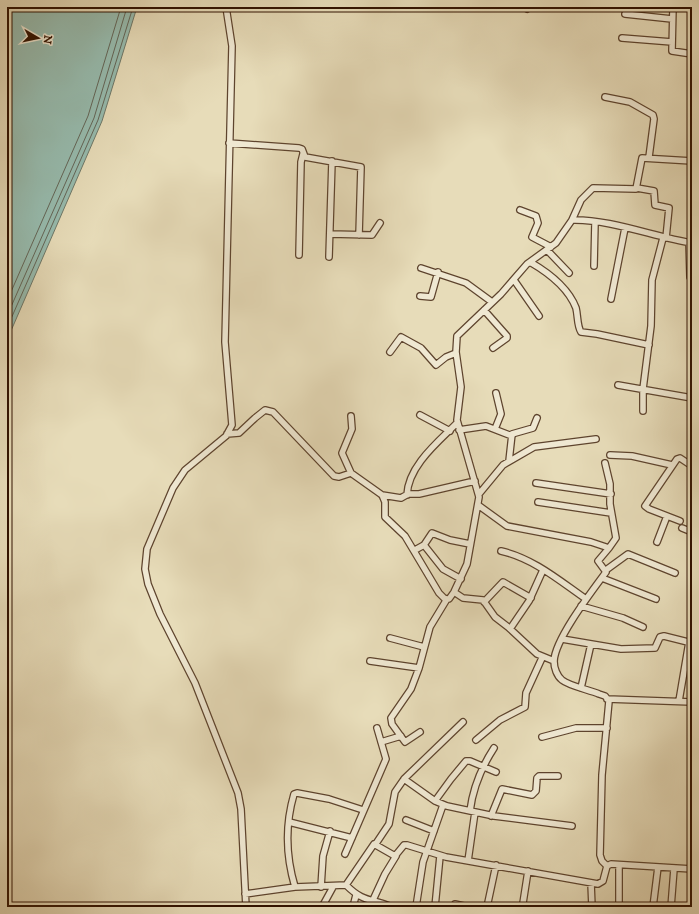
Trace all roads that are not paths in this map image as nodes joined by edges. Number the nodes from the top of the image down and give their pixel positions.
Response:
1 (226, 7) edge
2 (673, 7) edge
3 (625, 14) dead end
4 (672, 19) junction
5 (622, 38) dead end
6 (672, 42) junction
7 (692, 54) edge
8 (605, 97) dead end
9 (229, 143) junction
10 (303, 154) junction
11 (649, 157) junction
12 (332, 161) junction
13 (692, 161) edge
14 (637, 188) junction
15 (520, 210) dead end
16 (572, 220) junction
17 (595, 222) junction
18 (380, 223) dead end
19 (625, 228) junction
20 (330, 234) junction
21 (359, 235) junction
22 (665, 238) junction
23 (691, 242) edge
24 (549, 249) junction
25 (298, 255) dead end
26 (329, 257) dead end
27 (530, 262) junction
28 (594, 266) dead end
29 (421, 268) dead end
30 (438, 272) junction
31 (569, 273) dead end
32 (690, 277) dead end
33 (514, 280) junction
34 (420, 296) dead end
35 (611, 299) dead end
36 (492, 302) junction
37 (484, 310) junction
38 (538, 316) dead end
39 (649, 345) junction
40 (493, 348) dead end
41 (390, 352) dead end
42 (456, 354) junction
43 (618, 385) dead end
44 (643, 389) junction
45 (496, 394) dead end
46 (692, 398) edge
47 (643, 411) dead end
48 (420, 415) dead end
49 (351, 416) dead end
50 (537, 418) dead end
51 (457, 423) junction
52 (495, 429) junction
53 (459, 430) junction
54 (450, 431) junction
55 (227, 434) junction
56 (512, 436) junction
57 (596, 439) dead end
58 (610, 454) dead end
59 (509, 461) junction
60 (605, 464) dead end
61 (672, 465) junction
62 (692, 466) edge
63 (351, 473) junction
64 (475, 481) junction
65 (536, 483) dead end
66 (479, 494) junction
67 (611, 494) junction
68 (382, 495) junction
69 (406, 495) junction
70 (538, 502) dead end
71 (478, 505) junction
72 (611, 513) junction
73 (667, 516) junction
74 (680, 521) dead end
75 (682, 528) dead end
76 (692, 532) edge
77 (657, 542) dead end
78 (470, 544) junction
79 (424, 545) junction
80 (609, 548) junction
81 (415, 550) junction
82 (501, 551) dead end
83 (543, 570) junction
84 (606, 570) junction
85 (675, 572) dead end
86 (602, 578) junction
87 (461, 579) junction
88 (454, 592) junction
89 (531, 598) junction
90 (447, 599) junction
91 (586, 599) junction
92 (656, 599) dead end
93 (484, 602) junction
94 (581, 606) junction
95 (643, 628) dead end
96 (510, 629) junction
97 (390, 638) dead end
98 (562, 639) junction
99 (691, 642) edge
100 (591, 644) junction
101 (424, 647) junction
102 (542, 658) junction
103 (370, 661) dead end
104 (554, 661) junction
105 (419, 668) junction
106 (581, 688) junction
107 (607, 699) junction
108 (679, 701) junction
109 (692, 702) edge
110 (463, 722) dead end
111 (377, 728) dead end
112 (607, 728) junction
113 (420, 732) dead end
114 (401, 736) junction
115 (542, 737) dead end
116 (476, 740) dead end
117 (381, 742) junction
118 (494, 748) dead end
119 (482, 766) junction
120 (496, 772) dead end
121 (558, 776) dead end
122 (404, 779) junction
123 (435, 801) junction
124 (443, 805) junction
125 (363, 810) junction
126 (472, 812) junction
127 (491, 816) junction
128 (406, 820) dead end
129 (289, 822) junction
130 (572, 826) dead end
131 (330, 831) junction
132 (434, 831) junction
133 (352, 838) junction
134 (375, 844) junction
135 (427, 852) junction
136 (345, 854) dead end
137 (396, 856) junction
138 (440, 856) junction
139 (468, 861) junction
140 (496, 865) junction
141 (619, 865) junction
142 (607, 866) junction
143 (658, 867) junction
144 (674, 869) junction
145 (692, 869) edge
146 (528, 872) junction
147 (591, 883) junction
148 (346, 885) junction
149 (295, 887) junction
150 (321, 887) junction
151 (333, 887) junction
152 (245, 894) junction
153 (356, 894) junction
154 (373, 900) junction
155 (455, 904) dead end
156 (246, 907) edge
157 (322, 907) edge
158 (353, 907) edge
159 (392, 907) edge
160 (416, 907) edge
161 (435, 907) edge
162 (468, 907) edge
163 (487, 907) edge
164 (525, 907) edge
165 (592, 907) edge
166 (619, 907) edge
167 (653, 907) edge
168 (671, 907) edge

1 - 9 street
2 - 4 street
3 - 4 street
4 - 6 street
5 - 6 street
6 - 7 street
8 - 11 street
9 - 10 street
9 - 55 street
10 - 12 street
10 - 25 street
11 - 13 street
11 - 14 street
12 - 20 street
12 - 21 street
14 - 16 street
14 - 22 street
15 - 24 street
16 - 17 street
16 - 24 street
17 - 19 street
17 - 28 street
18 - 21 street
19 - 22 street
19 - 35 street
20 - 21 street
20 - 26 street
22 - 23 street
22 - 39 street
23 - 32 street
24 - 27 street
24 - 31 street
27 - 33 street
27 - 39 street
29 - 30 street
30 - 34 street
30 - 36 street
33 - 36 street
33 - 38 street
36 - 37 street
37 - 40 street
37 - 42 street
39 - 44 street
41 - 42 street
42 - 51 street
43 - 44 street
44 - 46 street
44 - 47 street
45 - 52 street
48 - 54 street
49 - 63 street
50 - 56 street
51 - 53 street
51 - 54 street
52 - 53 street
52 - 56 street
53 - 64 street
54 - 69 street
55 - 63 street
55 - 152 street
56 - 59 street
57 - 59 street
58 - 61 street
59 - 66 street
60 - 67 street
61 - 62 street
61 - 73 street
63 - 68 street
64 - 66 street
64 - 69 street
65 - 67 street
66 - 71 street
67 - 72 street
68 - 69 street
68 - 81 street
70 - 72 street
71 - 78 street
71 - 80 street
72 - 80 street
73 - 74 street
73 - 77 street
75 - 76 street
78 - 79 street
78 - 87 street
79 - 81 street
79 - 87 street
80 - 84 street
81 - 90 street
82 - 83 street
83 - 89 street
83 - 91 street
84 - 85 street
84 - 86 street
86 - 91 street
86 - 92 street
87 - 88 street
88 - 90 street
88 - 93 street
89 - 93 street
89 - 96 street
90 - 101 street
91 - 94 street
93 - 96 street
94 - 95 street
94 - 98 street
96 - 102 street
97 - 101 street
98 - 100 street
98 - 104 street
99 - 100 street
99 - 108 street
100 - 106 street
101 - 105 street
102 - 104 street
102 - 116 street
103 - 105 street
104 - 106 street
105 - 114 street
106 - 107 street
107 - 108 street
107 - 112 street
108 - 109 street
110 - 122 street
111 - 117 street
112 - 115 street
112 - 142 street
113 - 114 street
114 - 117 street
117 - 125 street
118 - 119 street
119 - 120 street
119 - 123 street
119 - 126 street
121 - 127 street
122 - 123 street
122 - 134 street
123 - 124 street
124 - 126 street
124 - 132 street
125 - 129 street
125 - 133 street
126 - 127 street
126 - 139 street
127 - 130 street
128 - 132 street
129 - 131 street
129 - 149 street
131 - 133 street
131 - 150 street
132 - 135 street
133 - 136 street
134 - 137 street
134 - 148 street
135 - 137 street
135 - 138 street
135 - 160 street
137 - 154 street
138 - 139 street
138 - 161 street
139 - 140 street
140 - 146 street
140 - 163 street
141 - 142 street
141 - 143 street
141 - 166 street
142 - 147 street
143 - 144 street
143 - 167 street
144 - 145 street
144 - 168 street
146 - 147 street
146 - 164 street
147 - 165 street
148 - 151 street
148 - 153 street
149 - 150 street
149 - 152 street
150 - 151 street
151 - 157 street
152 - 156 street
153 - 154 street
153 - 158 street
154 - 159 street
155 - 162 street

